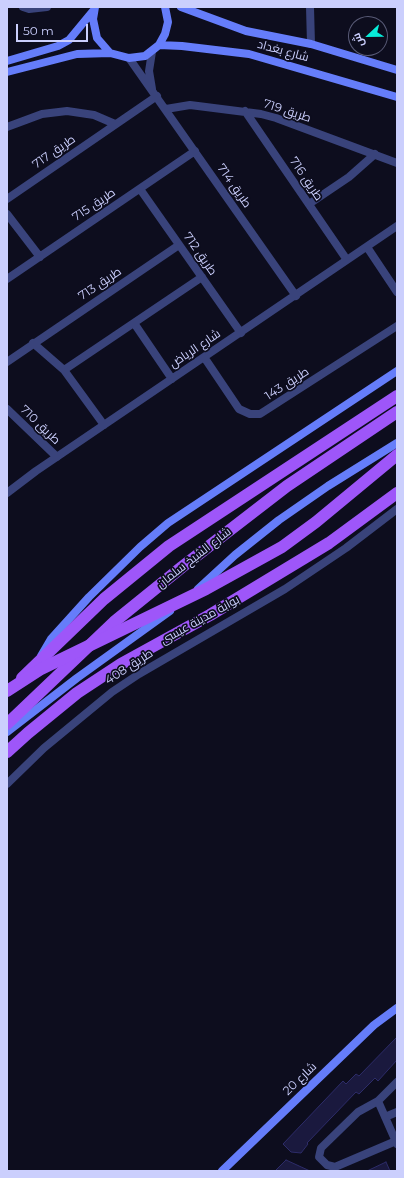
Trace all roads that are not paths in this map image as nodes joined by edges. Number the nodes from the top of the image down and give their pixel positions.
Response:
1 (23, 7) edge
2 (47, 7) edge
3 (165, 7) edge
4 (181, 7) edge
5 (310, 7) edge
6 (95, 8) edge
7 (311, 44) junction
8 (159, 45) junction
9 (152, 52) junction
10 (110, 53) junction
11 (129, 58) junction
12 (7, 61) edge
13 (397, 70) edge
14 (7, 72) edge
15 (154, 93) junction
16 (397, 97) edge
17 (166, 109) junction
18 (245, 111) junction
19 (115, 124) junction
20 (7, 127) edge
21 (195, 151) junction
22 (375, 154) junction
23 (397, 163) edge
24 (140, 189) junction
25 (7, 199) edge
26 (309, 204) junction
27 (7, 214) edge
28 (397, 226) edge
29 (179, 245) junction
30 (367, 247) junction
31 (40, 257) junction
32 (347, 260) junction
33 (202, 277) junction
34 (7, 280) edge
35 (397, 292) edge
36 (296, 296) junction
37 (134, 323) junction
38 (397, 326) edge
39 (240, 333) junction
40 (33, 343) junction
41 (204, 357) junction
42 (7, 362) edge
43 (64, 370) junction
44 (397, 372) edge
45 (172, 379) junction
46 (397, 396) edge
47 (7, 409) edge
48 (397, 412) edge
49 (104, 425) junction
50 (397, 443) edge
51 (397, 455) edge
52 (57, 458) junction
53 (7, 493) edge
54 (397, 493) edge
55 (397, 509) edge
56 (39, 661) junction
57 (7, 692) edge
58 (7, 724) edge
59 (7, 732) edge
60 (7, 752) edge
61 (7, 784) edge
62 (397, 1008) edge
63 (397, 1082) edge
64 (378, 1101) junction
65 (397, 1112) edge
66 (385, 1117) junction
67 (396, 1143) edge
68 (222, 1171) edge

1 - 2 street
3 - 8 main road
4 - 7 main road, شارع بغداد
5 - 7 street
6 - 10 main road
6 - 12 main road
7 - 13 main road, شارع بغداد
8 - 9 main road
8 - 16 main road, شارع بغداد
9 - 11 main road
9 - 15 street, طريق 714
10 - 11 main road
10 - 14 main road
11 - 15 street, طريق 714
15 - 17 street, طريق 714
15 - 19 street, طريق 717
17 - 18 street, طريق 719
17 - 21 street, طريق 714
18 - 22 street, طريق 719
18 - 26 street, طريق 716
19 - 20 street
19 - 25 street, طريق 717
21 - 24 street, طريق 715
21 - 36 street, طريق 714
22 - 23 street, طريق 719
22 - 26 street
24 - 29 street, طريق 712
24 - 31 street, طريق 715
26 - 32 street, طريق 716
27 - 31 street
28 - 30 street, شارع الرياض
29 - 33 street, طريق 712
29 - 40 street, طريق 713
30 - 32 street, شارع الرياض
30 - 35 street
31 - 34 street, طريق 715
32 - 36 street, شارع الرياض
33 - 37 street
33 - 39 street, طريق 712
36 - 39 street, شارع الرياض
37 - 43 street
37 - 45 street
38 - 41 street, طريق 143
39 - 41 street, شارع الرياض
40 - 42 street, طريق 713
40 - 43 street
41 - 45 street, شارع الرياض
43 - 49 street
44 - 56 main road, شارع الشيخ سلمان
45 - 49 street, شارع الرياض
46 - 56 main road, شارع الشيخ سلمان
47 - 52 street, طريق 710
48 - 58 main road, شارع الشيخ سلمان
49 - 52 street, شارع الرياض
50 - 59 main road, شارع الشيخ سلمان
51 - 57 main road, بوابة مدينة عيسى, bridge
52 - 53 street, شارع الرياض
54 - 60 main road, بوابة مدينة عيسى
55 - 61 street, طريق 408
56 - 57 main road, شارع الشيخ سلمان
62 - 68 main road, شارع 20
63 - 64 street
64 - 66 street
64 - 67 street
65 - 66 street
66 - 67 street

